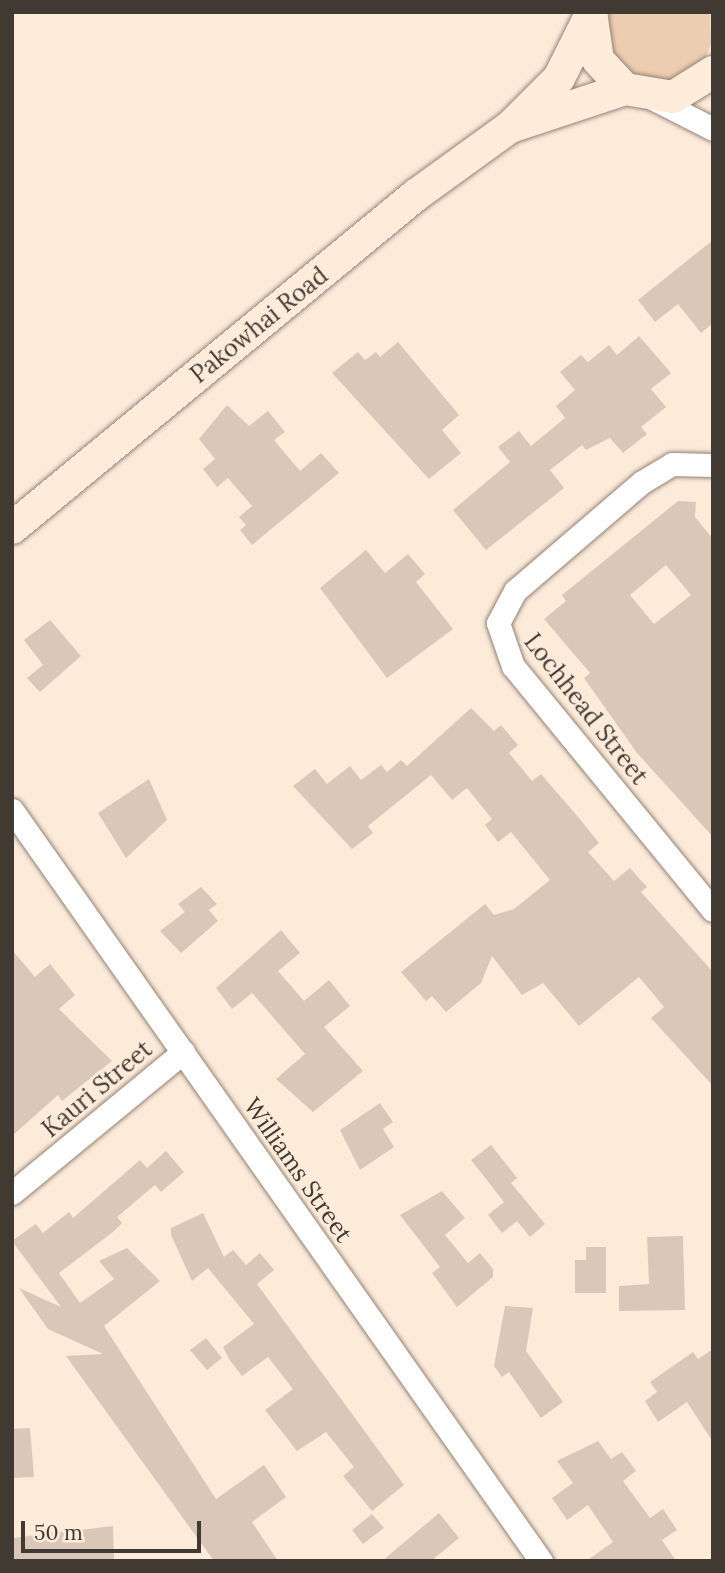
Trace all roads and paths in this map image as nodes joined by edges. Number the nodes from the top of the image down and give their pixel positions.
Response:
1 (593, 12) edge
2 (713, 72) edge
3 (638, 94) junction
4 (510, 127) junction
5 (713, 129) edge
6 (713, 465) edge
7 (12, 528) edge
8 (12, 810) edge
9 (713, 910) edge
10 (183, 1052) junction
11 (12, 1193) edge
12 (541, 1561) edge

1 - 3 main road
1 - 4 main road, Pakowhai Road
2 - 3 main road, Pakowhai Road
3 - 4 main road, Pakowhai Road
3 - 5 street
4 - 7 main road, Pakowhai Road
6 - 9 street, Lochhead Street
8 - 10 street, Williams Street
10 - 11 street, Kauri Street
10 - 12 street, Williams Street

